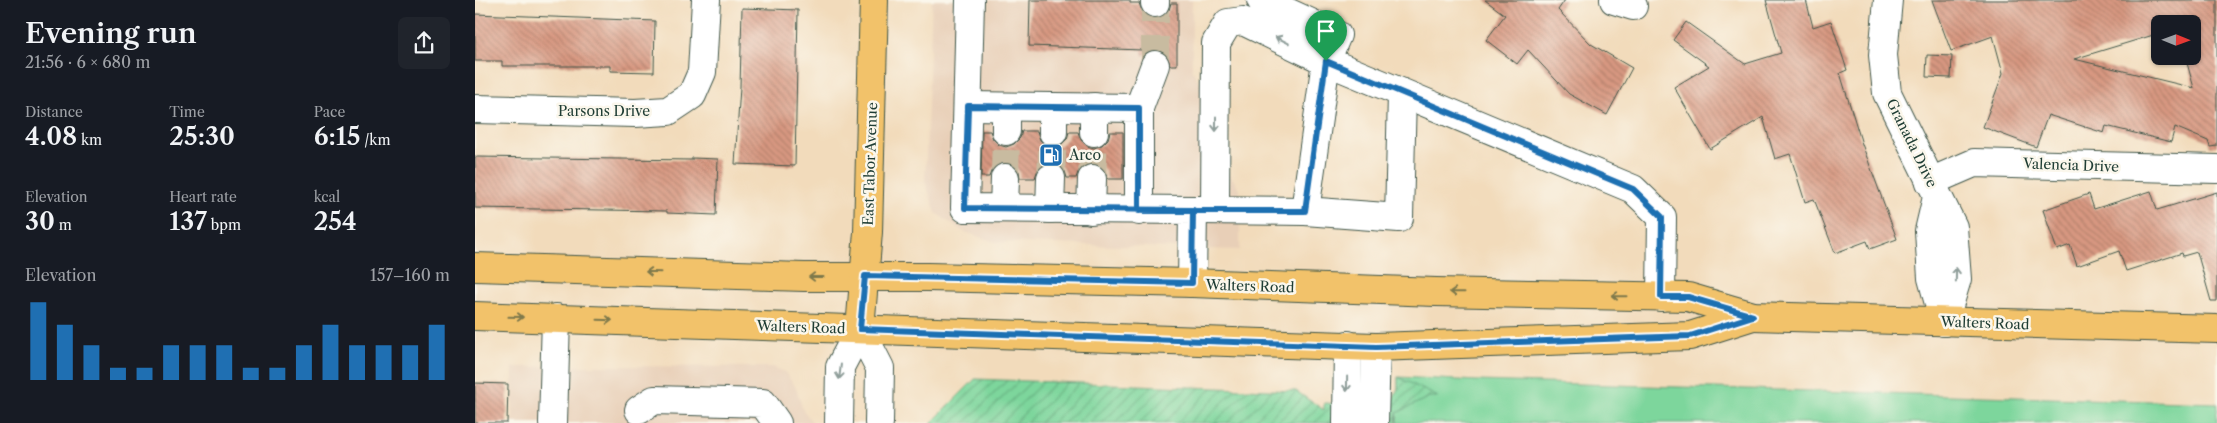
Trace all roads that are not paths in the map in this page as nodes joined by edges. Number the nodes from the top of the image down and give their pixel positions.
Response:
1 (706, 0) edge
2 (874, 0) edge
3 (970, 0) edge
4 (1261, 0) edge
5 (1888, 0) edge
6 (1326, 61) junction
7 (1155, 65) tunnel mouth
8 (1402, 94) junction
9 (968, 106) junction
10 (1139, 108) junction
11 (475, 109) edge
12 (2217, 169) edge
13 (1005, 178) tunnel mouth
14 (1051, 178) tunnel mouth
15 (1092, 179) tunnel mouth
16 (1934, 190) junction
17 (1004, 208) junction
18 (1051, 209) junction
19 (1091, 210) junction
20 (1204, 210) junction
21 (1139, 211) junction
22 (1305, 211) junction
23 (475, 267) edge
24 (865, 276) junction
25 (1192, 283) junction
26 (1661, 297) junction
27 (475, 316) edge
28 (1753, 316) junction
29 (556, 318) junction
30 (1944, 322) junction
31 (860, 329) junction
32 (2217, 330) edge
33 (1348, 346) junction
34 (1376, 347) junction
35 (639, 410) dead end
36 (553, 423) edge
37 (777, 423) edge
38 (839, 423) edge
39 (879, 423) edge
40 (1347, 423) edge
41 (1374, 423) edge

1 - 11 street, Parsons Drive
2 - 24 main road, East Tabor Avenue
3 - 9 street
4 - 6 street
5 - 16 street, Granada Drive
6 - 8 street
6 -> 20 street
6 - 22 street
7 - 10 street
8 - 22 street
8 - 26 street
9 - 10 street
9 - 17 street
10 - 21 street
12 - 16 street, Valencia Drive
13 - 17 street
14 - 18 street
15 - 19 street
16 - 30 street, Granada Drive
17 - 18 street
18 - 19 street
19 - 21 street
20 - 21 street
20 - 22 street
20 - 25 street
24 -> 23 main road, Walters Road
24 - 25 main road, Walters Road
24 - 31 main road, East Tabor Avenue
26 -> 25 main road, Walters Road
26 - 28 main road, Walters Road
27 -> 29 main road, Walters Road
28 - 30 main road, Walters Road
28 - 34 main road, Walters Road
29 -> 31 main road, Walters Road
29 - 36 street
30 - 32 main road, Walters Road
31 - 33 main road, Walters Road
31 -> 38 street, East Tabor Avenue
31 - 39 street
33 - 34 main road, Walters Road
33 -> 40 street
34 - 41 street
35 - 37 street

